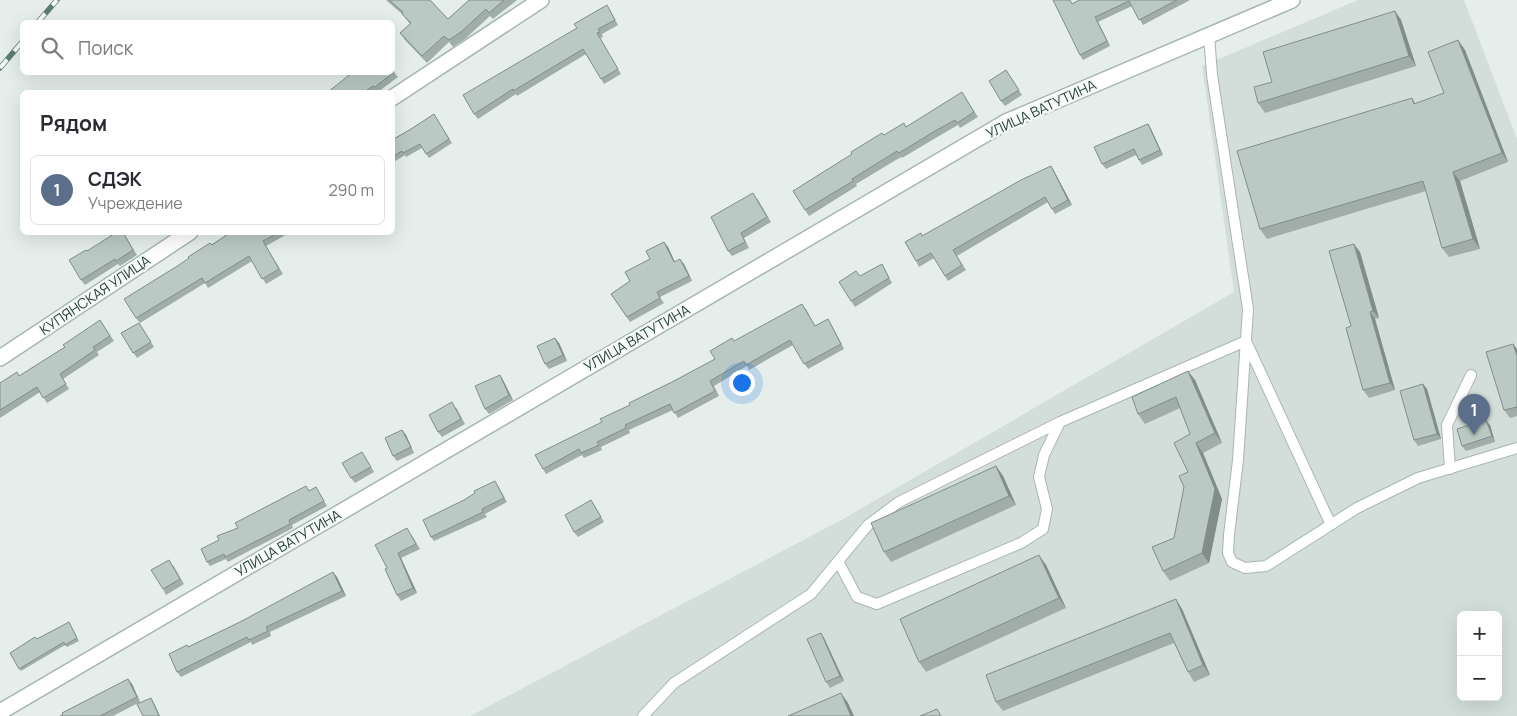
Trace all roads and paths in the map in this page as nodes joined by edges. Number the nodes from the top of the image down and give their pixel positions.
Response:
1 (541, 0) edge
2 (1292, 0) edge
3 (1272, 4) edge
4 (1209, 35) junction
5 (395, 96) edge
6 (185, 235) edge
7 (1246, 341) junction
8 (0, 358) edge
9 (1471, 374) dead end
10 (1060, 422) junction
11 (1517, 448) edge
12 (1450, 469) junction
13 (1330, 525) junction
14 (838, 561) junction
15 (0, 712) edge
16 (644, 716) edge

1 - 5 street
2 - 3 street, УЛИЦА ВАТУТИНА
3 - 4 street, УЛИЦА ВАТУТИНА
4 - 7 lane
4 - 15 street, УЛИЦА ВАТУТИНА
6 - 8 street, КУПЯНСКАЯ УЛИЦА
7 - 10 lane
7 - 13 lane
7 - 13 lane
9 - 12 lane
10 - 14 lane
10 - 14 lane
11 - 12 lane
12 - 13 lane
14 - 16 lane

